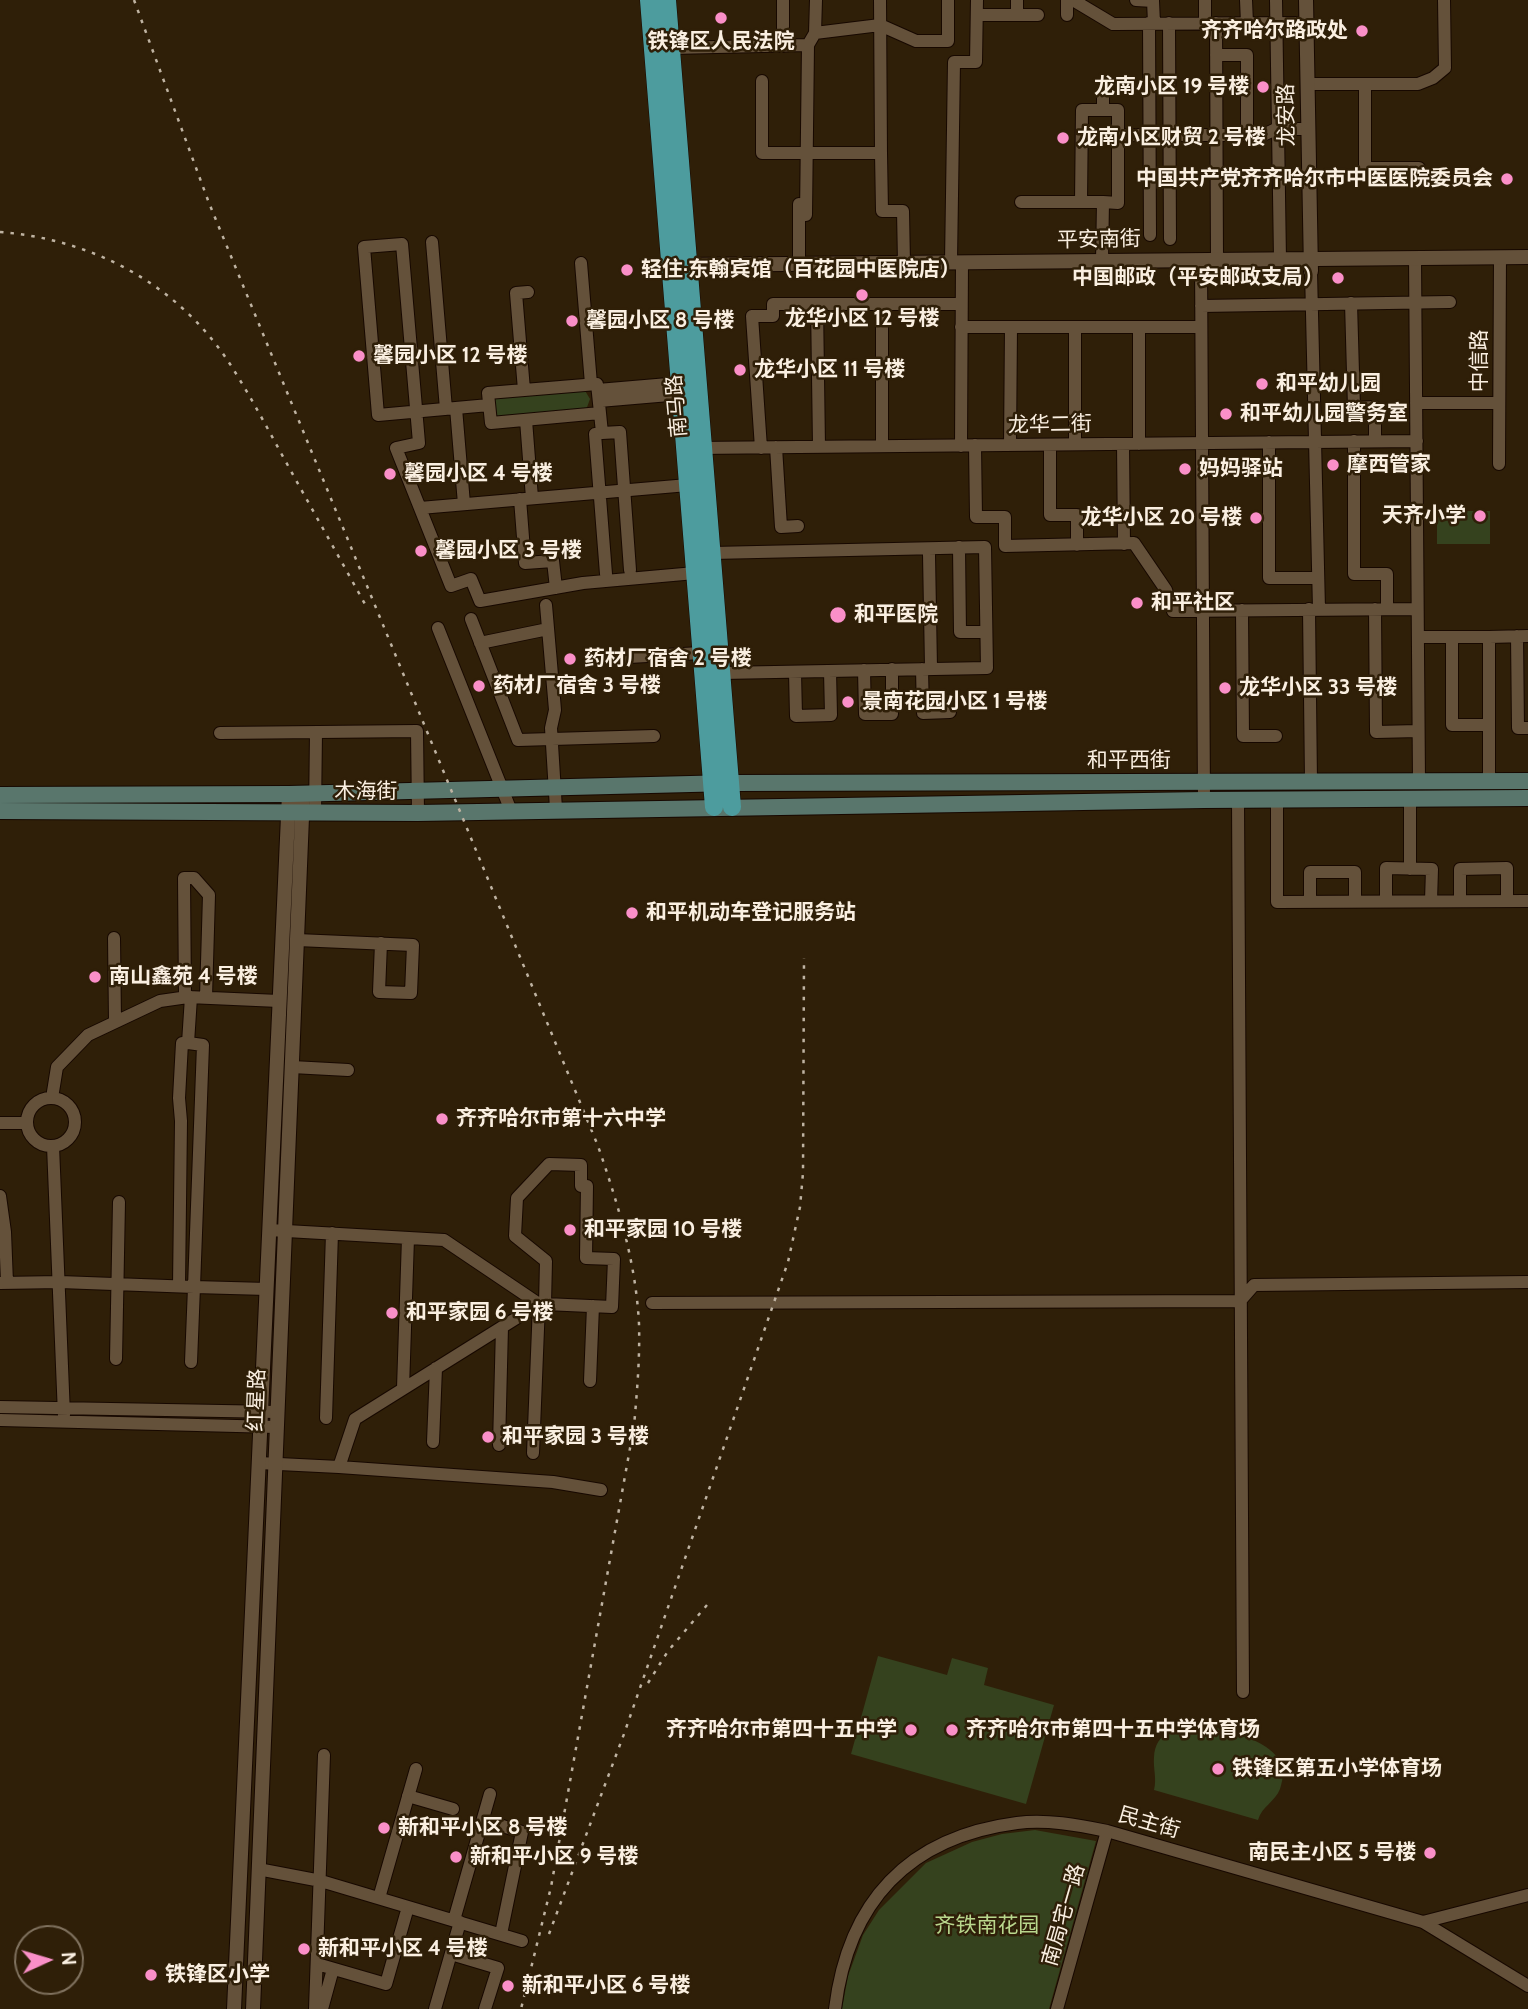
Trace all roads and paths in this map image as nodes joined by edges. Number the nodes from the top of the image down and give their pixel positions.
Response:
1 (649, 0) edge
2 (667, 0) edge
3 (783, 0) edge
4 (816, 0) edge
5 (880, 0) edge
6 (948, 0) edge
7 (977, 0) edge
8 (1017, 0) edge
9 (1067, 0) edge
10 (1073, 0) edge
11 (1136, 0) edge
12 (1205, 0) edge
13 (1246, 0) edge
14 (1276, 0) edge
15 (1306, 0) edge
16 (1444, 0) edge
17 (977, 15) junction
18 (1017, 15) junction
19 (1038, 15) dead end
20 (1067, 15) dead end
21 (1152, 23) junction
22 (1169, 23) junction
23 (1211, 23) junction
24 (1247, 23) junction
25 (1276, 23) junction
26 (1306, 23) junction
27 (880, 25) junction
28 (815, 33) junction
29 (808, 45) junction
30 (783, 46) junction
31 (671, 48) junction
32 (1216, 55) junction
33 (762, 81) dead end
34 (1307, 84) junction
35 (1364, 84) junction
36 (1103, 94) dead end
37 (1103, 110) junction
38 (1278, 129) junction
39 (1308, 129) junction
40 (1127, 135) dead end
41 (1150, 135) junction
42 (1169, 135) junction
43 (1216, 135) junction
44 (1247, 135) junction
45 (881, 153) junction
46 (802, 157) junction
47 (1419, 168) dead end
48 (1021, 202) dead end
49 (1081, 202) junction
50 (1102, 202) junction
51 (806, 215) dead end
52 (1150, 235) dead end
53 (1170, 239) dead end
54 (432, 242) dead end
55 (1500, 257) junction
56 (1528, 257) edge
57 (1415, 258) junction
58 (1280, 259) junction
59 (1201, 260) junction
60 (1217, 260) junction
61 (1102, 261) junction
62 (956, 262) junction
63 (581, 263) dead end
64 (904, 263) junction
65 (799, 264) junction
66 (680, 265) junction
67 (1311, 265) junction
68 (528, 292) dead end
69 (1415, 302) junction
70 (1450, 302) dead end
71 (961, 303) junction
72 (1351, 303) junction
73 (817, 304) junction
74 (882, 304) junction
75 (1312, 304) junction
76 (1201, 306) junction
77 (961, 327) junction
78 (1011, 327) junction
79 (1075, 327) junction
80 (1139, 327) junction
81 (1201, 327) junction
82 (680, 388) junction
83 (524, 390) junction
84 (596, 400) junction
85 (1416, 403) junction
86 (1499, 403) junction
87 (489, 405) junction
88 (451, 409) junction
89 (416, 412) junction
90 (526, 420) junction
91 (598, 433) junction
92 (1354, 441) junction
93 (1376, 441) junction
94 (1417, 441) junction
95 (1269, 442) junction
96 (1315, 442) junction
97 (1202, 443) junction
98 (1049, 444) junction
99 (1075, 444) junction
100 (1123, 444) junction
101 (1139, 444) junction
102 (975, 445) junction
103 (1010, 445) junction
104 (882, 446) junction
105 (961, 446) junction
106 (776, 447) junction
107 (819, 447) junction
108 (684, 448) junction
109 (704, 448) junction
110 (761, 448) junction
111 (1499, 464) dead end
112 (688, 485) junction
113 (624, 490) junction
114 (599, 492) junction
115 (526, 499) junction
116 (464, 504) junction
117 (420, 508) junction
118 (798, 526) dead end
119 (1124, 544) junction
120 (1077, 545) junction
121 (959, 547) junction
122 (712, 553) junction
123 (929, 554) dead end
124 (630, 570) dead end
125 (695, 573) junction
126 (606, 574) dead end
127 (1318, 578) junction
128 (556, 588) junction
129 (546, 605) dead end
130 (1314, 609) junction
131 (1381, 609) junction
132 (1418, 609) junction
133 (1203, 610) junction
134 (1242, 610) junction
135 (471, 618) dead end
136 (438, 628) dead end
137 (548, 629) junction
138 (986, 632) junction
139 (1523, 636) edge
140 (1418, 637) junction
141 (1452, 637) junction
142 (1489, 637) junction
143 (480, 643) junction
144 (701, 653) junction
145 (593, 659) dead end
146 (927, 668) junction
147 (892, 669) junction
148 (864, 670) junction
149 (795, 671) junction
150 (830, 671) junction
151 (722, 673) junction
152 (950, 712) dead end
153 (1489, 725) junction
154 (1528, 728) edge
155 (1418, 731) junction
156 (316, 732) junction
157 (220, 733) dead end
158 (654, 736) dead end
159 (1276, 736) dead end
160 (552, 738) junction
161 (1489, 781) junction
162 (1528, 781) edge
163 (1204, 782) junction
164 (1311, 782) junction
165 (1419, 782) junction
166 (712, 783) junction
167 (731, 783) junction
168 (554, 787) junction
169 (501, 788) junction
170 (418, 790) junction
171 (303, 793) junction
172 (0, 795) edge
173 (1528, 798) edge
174 (1410, 799) junction
175 (1205, 800) junction
176 (1238, 800) junction
177 (1276, 800) junction
178 (714, 807) junction
179 (733, 807) junction
180 (556, 809) junction
181 (0, 811) edge
182 (512, 811) junction
183 (302, 813) junction
184 (418, 813) junction
185 (1410, 869) junction
186 (1310, 901) junction
187 (1355, 901) junction
188 (1385, 901) junction
189 (1431, 901) junction
190 (1460, 901) junction
191 (1507, 901) junction
192 (1528, 901) edge
193 (114, 938) dead end
194 (297, 940) junction
195 (381, 943) junction
196 (188, 997) junction
197 (206, 997) junction
198 (279, 1001) junction
199 (115, 1021) junction
200 (188, 1044) junction
201 (292, 1067) junction
202 (348, 1070) dead end
203 (52, 1098) junction
204 (179, 1098) junction
205 (201, 1099) junction
206 (0, 1123) edge
207 (27, 1123) junction
208 (53, 1146) junction
209 (0, 1196) edge
210 (119, 1202) dead end
211 (180, 1203) junction
212 (197, 1212) junction
213 (269, 1230) junction
214 (285, 1231) junction
215 (332, 1233) junction
216 (408, 1238) junction
217 (60, 1282) junction
218 (1528, 1282) edge
219 (3, 1283) edge
220 (118, 1284) junction
221 (179, 1286) junction
222 (194, 1287) junction
223 (267, 1289) junction
224 (1240, 1301) junction
225 (652, 1303) dead end
226 (542, 1304) junction
227 (593, 1306) junction
228 (502, 1327) junction
229 (116, 1359) dead end
230 (191, 1362) dead end
231 (436, 1368) junction
232 (590, 1381) dead end
233 (403, 1388) junction
234 (0, 1407) edge
235 (64, 1408) junction
236 (326, 1418) dead end
237 (261, 1419) junction
238 (277, 1419) junction
239 (0, 1420) edge
240 (64, 1421) junction
241 (433, 1442) dead end
242 (499, 1445) dead end
243 (533, 1453) dead end
244 (259, 1463) junction
245 (275, 1464) junction
246 (339, 1467) junction
247 (601, 1490) dead end
248 (1243, 1692) dead end
249 (324, 1755) dead end
250 (416, 1769) dead end
251 (491, 1794) dead end
252 (408, 1796) junction
253 (453, 1810) dead end
254 (483, 1820) junction
255 (1107, 1831) junction
256 (258, 1869) junction
257 (321, 1881) junction
258 (1528, 1895) edge
259 (379, 1898) junction
260 (408, 1907) junction
261 (457, 1921) junction
262 (1423, 1922) junction
263 (501, 1934) junction
264 (522, 1941) dead end
265 (451, 1954) junction
266 (317, 1964) junction
267 (333, 1969) junction
268 (1528, 1986) edge
269 (234, 2009) edge
270 (253, 2009) edge
271 (315, 2009) edge
272 (322, 2009) edge
273 (435, 2009) edge
274 (485, 2009) edge
275 (835, 2009) edge
276 (1057, 2009) edge

1 - 66 main road, 南马路
2 - 31 main road, 南马路
3 - 30 street
4 - 28 street
5 - 27 street
6 - 27 street
7 - 17 street
8 - 18 street
9 - 20 street
10 - 21 street
11 - 21 street
12 - 23 street
13 - 24 street
14 - 25 street
15 - 26 street, 龙安路
16 - 35 street
17 - 18 street
17 - 62 street
18 - 19 street
21 - 22 street
21 - 41 street
22 - 23 street
22 - 42 street
23 - 24 street
23 - 32 street
24 - 25 street
25 - 26 street
25 - 38 street
26 - 34 street, 龙安路
27 - 28 street
27 - 45 street
28 - 29 street
29 - 30 street
29 - 46 street
30 - 31 street
31 - 66 main road, 南马路
32 - 43 street
32 - 44 street
33 - 46 street
34 - 35 street
34 - 39 street, 龙安路
35 - 47 street
36 - 37 street
37 - 49 street
37 - 50 street
38 - 39 street
38 - 44 street
38 - 58 street
39 - 67 street, 龙安路
40 - 41 street
41 - 42 street
41 - 52 street
42 - 43 street
42 - 53 street
43 - 44 street
43 - 60 street
45 - 46 street
45 - 64 street
46 - 51 street
46 - 65 street
48 - 49 street
49 - 50 street
50 - 61 street
54 - 88 street
55 - 56 street, 平安南街
55 - 57 street, 平安南街
55 - 86 street, 中信路
57 - 67 street, 平安南街
57 - 69 street
58 - 60 street, 平安南街
58 - 67 street, 平安南街
59 - 60 street, 平安南街
59 - 61 street, 平安南街
59 - 76 street
61 - 62 street, 平安南街
62 - 64 street, 平安南街
62 - 71 street
63 - 84 street
64 - 65 street, 平安南街
65 - 66 street, 平安南街
66 - 82 main road, 南马路
66 - 109 main road, 南马路
67 - 75 street
68 - 83 street
69 - 70 street
69 - 72 street
69 - 85 street
71 - 74 street
71 - 77 street
72 - 75 street
72 - 93 street
73 - 74 street
73 - 107 street
73 - 110 street
74 - 104 street
75 - 76 street
75 - 96 street
76 - 81 street
77 - 78 street
77 - 105 street
78 - 79 street
78 - 103 street
79 - 80 street
79 - 99 street
80 - 81 street
80 - 101 street
81 - 97 street
82 - 84 street
82 - 108 main road, 南马路
83 - 84 street
83 - 87 street
84 - 90 street
84 - 91 street
85 - 86 street
85 - 94 street
86 - 111 street, 中信路
87 - 88 street
87 - 90 street
88 - 89 street
88 - 116 street
89 - 89 street
89 - 117 street
90 - 115 street
91 - 113 street
91 - 114 street
92 - 93 street, 龙华二街
92 - 96 street, 龙华二街
92 - 131 street
93 - 94 street, 龙华二街
94 - 132 street
95 - 96 street, 龙华二街
95 - 97 street, 龙华二街
95 - 127 street
96 - 127 street
97 - 101 street, 龙华二街
97 - 133 street
98 - 99 street, 龙华二街
98 - 103 street, 龙华二街
98 - 120 street
99 - 100 street, 龙华二街
100 - 101 street, 龙华二街
100 - 119 street
102 - 103 street, 龙华二街
102 - 105 street, 龙华二街
102 - 120 street
104 - 105 street, 龙华二街
104 - 107 street, 龙华二街
106 - 107 street, 龙华二街
106 - 110 street, 龙华二街
106 - 118 street
108 - 109 street, 龙华二街
108 - 112 main road, 南马路
109 - 110 street, 龙华二街
109 - 122 main road, 南马路
112 - 113 street
112 - 125 main road, 南马路
113 - 114 street
113 - 124 street
114 - 115 street
114 - 126 street
115 - 116 street
115 - 128 street
116 - 117 street
117 - 128 street
119 - 120 street
119 - 133 street
121 - 122 street
121 - 138 street
121 - 138 street
122 - 151 main road, 南马路
123 - 146 street
125 - 128 street
125 - 144 main road, 南马路
127 - 130 street
129 - 137 street
130 - 131 street
130 - 134 street
130 - 164 street
131 - 132 street
131 - 155 street
132 - 140 street
133 - 134 street
133 - 163 street
134 - 159 street
135 - 143 street
136 - 169 street
137 - 143 street
137 - 160 street
138 - 146 street
139 - 142 street
139 - 154 street
140 - 141 street
140 - 155 street
141 - 142 street
141 - 153 street
142 - 153 street
143 - 160 street
144 - 145 street
144 - 166 main road, 南马路
146 - 147 street
146 - 152 street
147 - 148 street
147 - 148 street
148 - 150 street
149 - 150 street
149 - 150 street
149 - 151 street
151 - 167 main road, 南马路
153 - 161 street
155 - 165 street
156 - 157 street
156 - 170 street
156 - 171 street
158 - 160 street
160 - 168 street
161 - 162 main road, 和平西街
161 - 165 main road, 和平西街
163 - 164 main road, 和平西街
163 - 167 main road, 和平西街
163 - 175 street
164 - 165 main road, 和平西街
166 - 167 main road, 木海街
166 - 168 main road, 木海街
166 - 178 main road, 南马路
167 - 179 main road, 南马路
168 - 169 main road, 木海街
168 - 180 street
169 - 170 main road, 木海街
169 - 182 street
170 - 171 main road, 木海街
170 - 184 street
171 - 172 main road, 木海街
171 - 183 street, 红星路
171 - 183 street
173 - 174 main road, 和平西街
174 - 177 main road, 和平西街
174 - 185 street
175 - 176 main road, 和平西街
175 - 179 main road, 和平西街
176 - 177 main road, 和平西街
176 - 224 street
177 - 186 street
178 - 179 main road, 木海街
178 - 180 main road, 木海街
180 - 182 main road, 木海街
181 - 183 main road, 木海街
182 - 184 main road, 木海街
183 - 184 main road, 木海街
183 - 194 street, 红星路
183 - 198 street, 红星路
185 - 188 street
185 - 189 street
186 - 187 street
186 - 187 street
187 - 188 street
188 - 189 street
189 - 190 street
190 - 191 street
190 - 191 street
191 - 192 street
193 - 199 street
194 - 195 street
194 - 201 street, 红星路
195 - 195 street
196 - 197 street
196 - 197 street
196 - 199 street
196 - 200 street
197 - 198 street
198 - 213 street, 红星路
199 - 203 street
200 - 204 street
200 - 205 street
201 - 202 street
201 - 214 street, 红星路
203 - 207 street
203 - 208 street
204 - 205 street
204 - 211 street
205 - 212 street
206 - 207 street
207 - 208 street
208 - 217 street
209 - 219 street
210 - 220 street
211 - 212 street
211 - 221 street
212 - 222 street
213 - 214 street
213 - 223 street, 红星路
214 - 215 street
214 - 238 street, 红星路
215 - 216 street
215 - 236 street
216 - 226 street
216 - 233 street
217 - 219 street
217 - 220 street
217 - 235 street
218 - 224 street
220 - 221 street
220 - 229 street
221 - 222 street
222 - 223 street
222 - 230 street
223 - 237 street, 红星路
224 - 225 street
224 - 248 street
226 - 227 street
226 - 227 street
226 - 228 street
226 - 243 street
227 - 232 street
228 - 231 street
228 - 242 street
231 - 233 street
231 - 241 street
233 - 246 street
234 - 235 street
235 - 237 street
235 - 240 street
237 - 238 street
237 - 240 street
237 - 244 street, 红星路
238 - 245 street, 红星路
239 - 240 street
244 - 245 street
244 - 269 street, 红星路
245 - 246 street
245 - 256 street, 红星路
246 - 247 street
249 - 257 street
250 - 252 street
251 - 254 street
252 - 253 street
252 - 259 street
254 - 261 street
254 - 263 street
255 - 262 street, 民主街
255 - 275 street, 民主街
255 - 276 street, 南局宅一路
256 - 257 street
256 - 270 street, 红星路
257 - 259 street
257 - 266 street
258 - 262 street
259 - 260 street
260 - 261 street
260 - 267 street
261 - 263 street
261 - 265 street
262 - 268 street, 民主街
263 - 264 street
265 - 273 street
265 - 274 street
266 - 267 street
266 - 271 street
267 - 272 street

